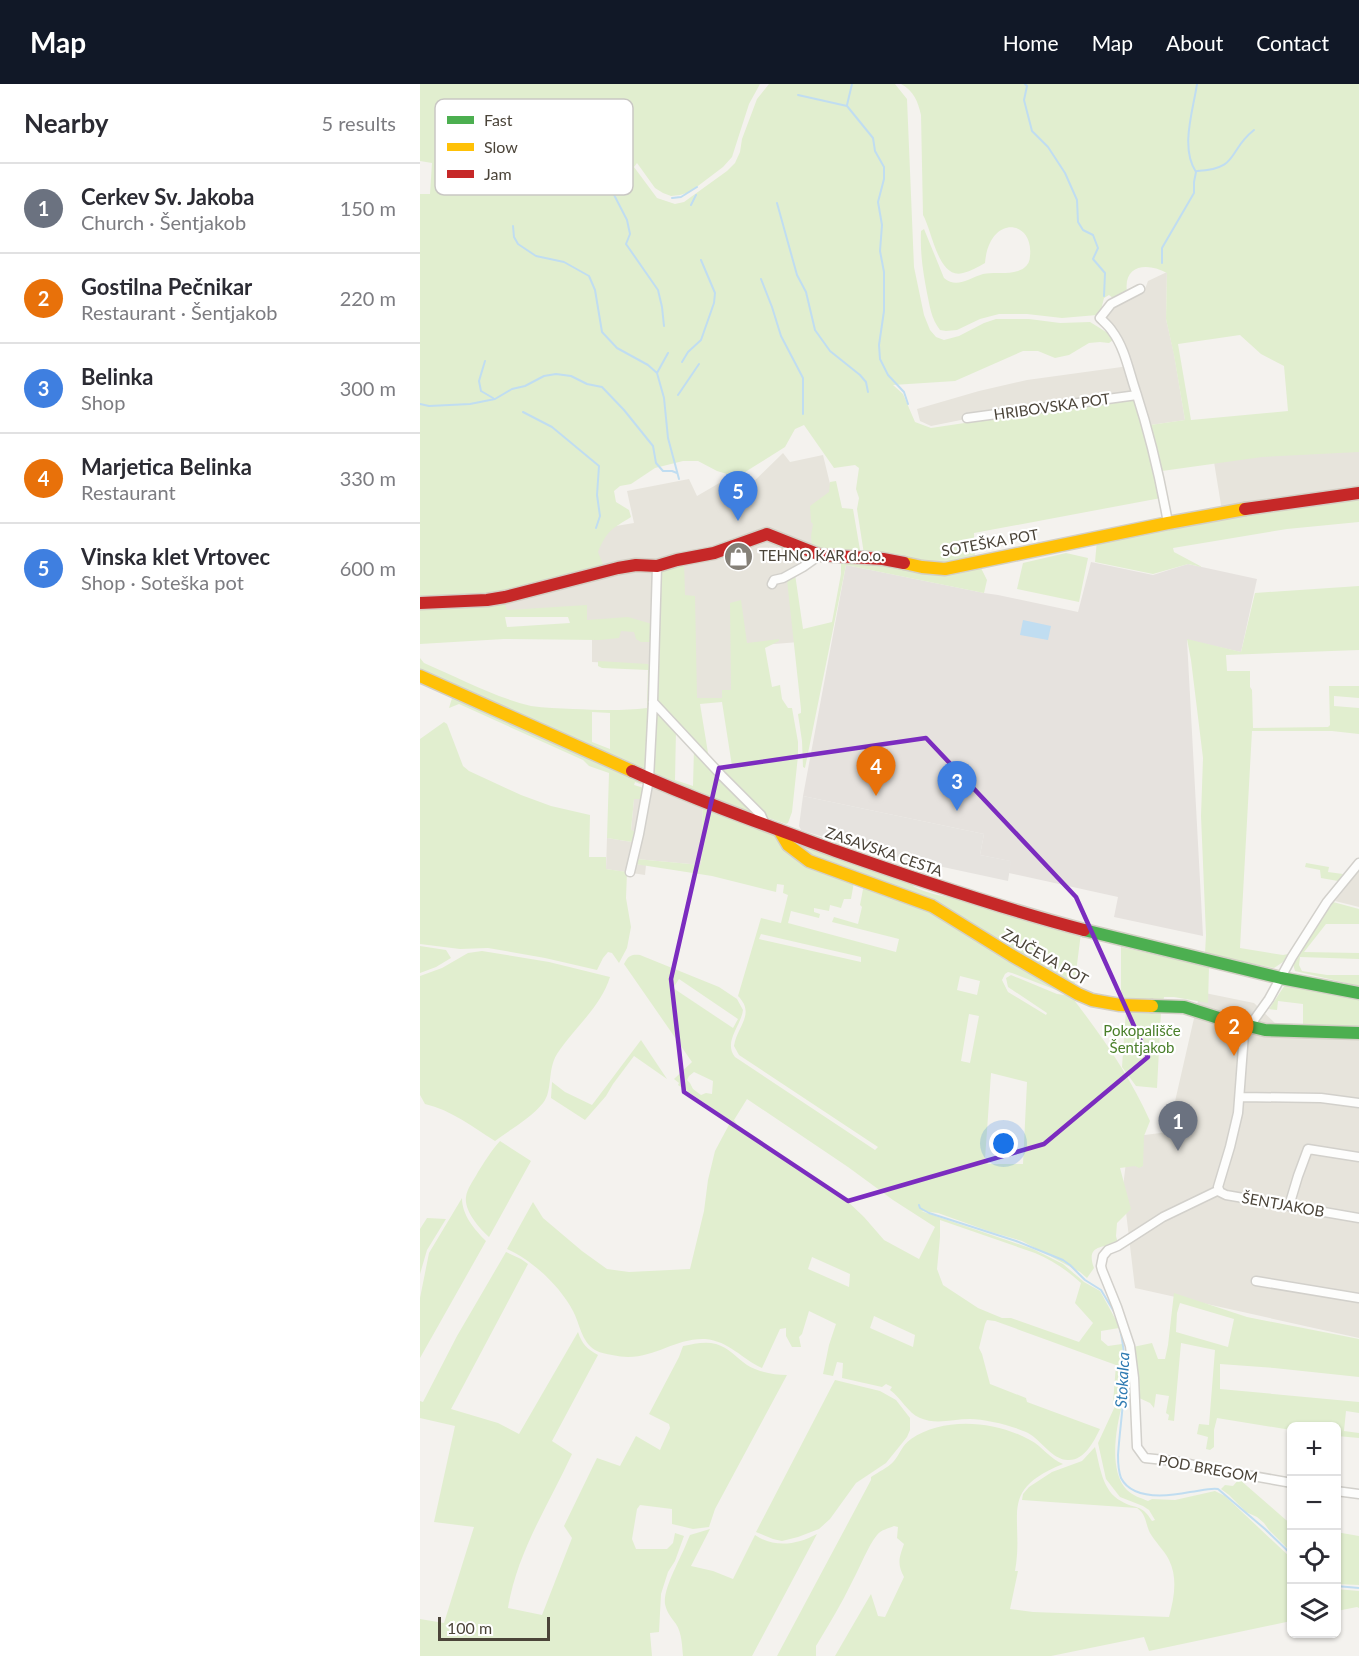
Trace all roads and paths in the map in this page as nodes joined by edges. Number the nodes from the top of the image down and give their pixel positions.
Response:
1 (1140, 289) dead end
2 (1137, 395) junction
3 (967, 418) dead end
4 (1359, 493) edge
5 (1168, 523) junction
6 (820, 555) junction
7 (657, 566) junction
8 (772, 584) dead end
9 (420, 603) edge
10 (420, 676) edge
11 (653, 702) junction
12 (649, 778) junction
13 (765, 824) junction
14 (779, 830) junction
15 (1359, 863) edge
16 (630, 872) dead end
17 (1281, 978) junction
18 (1359, 993) edge
19 (1250, 1027) junction
20 (1359, 1033) edge
21 (1240, 1097) junction
22 (1359, 1103) edge
23 (1359, 1157) edge
24 (1219, 1190) junction
25 (1289, 1206) junction
26 (1359, 1218) edge
27 (1256, 1281) dead end
28 (1359, 1298) edge
29 (1287, 1482) edge
30 (1341, 1492) edge
31 (1359, 1494) edge

1 - 2 street
2 - 3 street, HRIBOVSKA POT
2 - 5 street
4 - 5 street, SOTEŠKA POT
5 - 6 street, SOTEŠKA POT
6 - 7 street, SOTEŠKA POT
6 - 8 street
7 - 9 street, SOTEŠKA POT
7 - 11 street
10 - 12 street, ZASAVSKA CESTA
11 - 12 street
11 - 13 street
12 - 13 street, ZASAVSKA CESTA
12 - 16 street
13 - 14 street, ZASAVSKA CESTA
14 - 17 street, ZASAVSKA CESTA
14 - 19 street, ZAJČEVA POT
15 - 17 street
17 - 18 street, ZASAVSKA CESTA
17 - 19 street
19 - 20 street, ZAJČEVA POT
19 - 21 street
21 - 22 street
21 - 24 street
23 - 25 street
24 - 25 street, ŠENTJAKOB
24 - 29 street, POD BREGOM
25 - 26 street, ŠENTJAKOB
27 - 28 street
30 - 31 street

